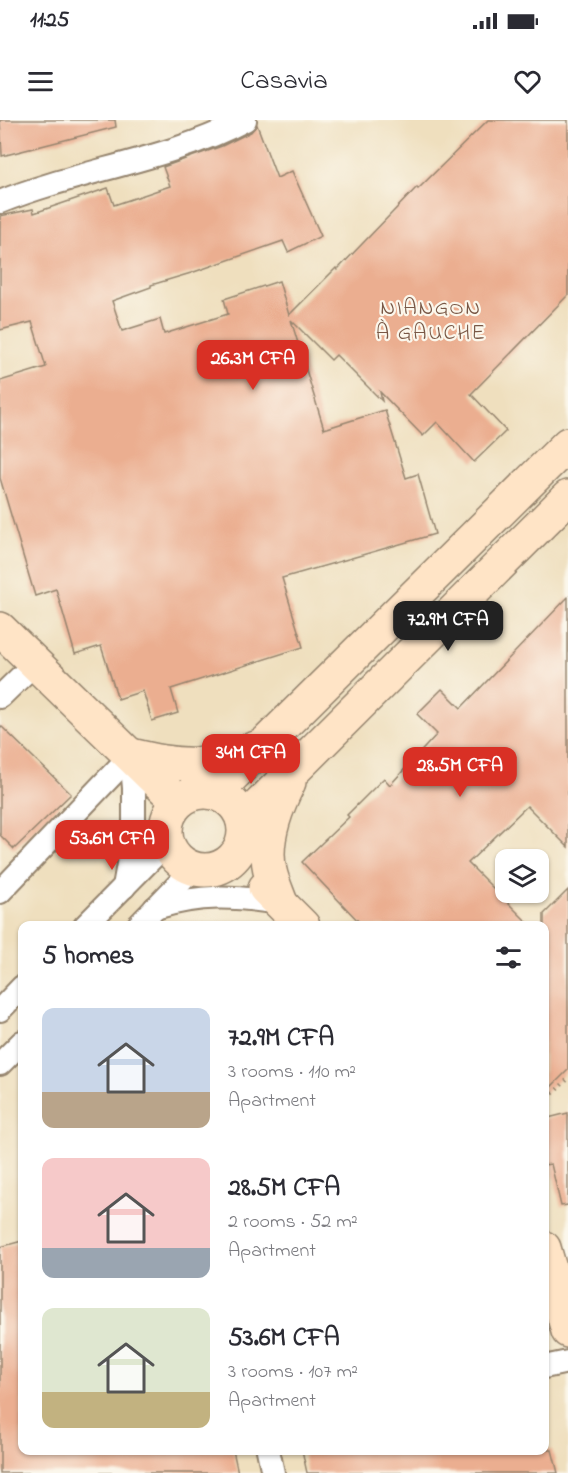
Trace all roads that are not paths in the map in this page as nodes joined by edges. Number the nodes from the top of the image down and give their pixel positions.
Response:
1 (245, 120) edge
2 (0, 202) edge
3 (568, 444) edge
4 (568, 497) edge
5 (0, 629) edge
6 (35, 663) junction
7 (0, 698) edge
8 (263, 746) junction
9 (131, 755) junction
10 (293, 772) junction
11 (215, 793) junction
12 (178, 802) junction
13 (243, 821) junction
14 (167, 843) junction
15 (234, 857) junction
16 (193, 869) junction
17 (124, 887) junction
18 (0, 892) edge
19 (155, 908) junction
20 (292, 914) edge
21 (90, 921) edge
22 (143, 921) edge
23 (18, 991) edge
24 (0, 1010) edge
25 (18, 1046) edge
26 (0, 1064) edge
27 (549, 1265) edge
28 (568, 1331) edge
29 (568, 1362) edge
30 (549, 1366) edge
31 (269, 1455) edge
32 (273, 1473) edge

1 - 2 street
3 - 8 main road
4 - 10 main road
5 - 6 main road
6 - 7 street
6 - 9 main road
8 - 9 main road
8 - 11 main road
9 - 12 main road
9 - 17 street
9 - 18 street
10 - 13 main road
10 - 20 main road
11 - 12 main road
11 - 13 main road
12 - 14 main road
13 - 15 main road
14 - 16 main road
14 - 17 street
15 - 16 main road
15 - 20 main road
16 - 19 street
17 - 21 street
19 - 20 street
19 - 22 street
23 - 24 street
25 - 26 street
27 - 28 main road
29 - 30 street
31 - 32 street

